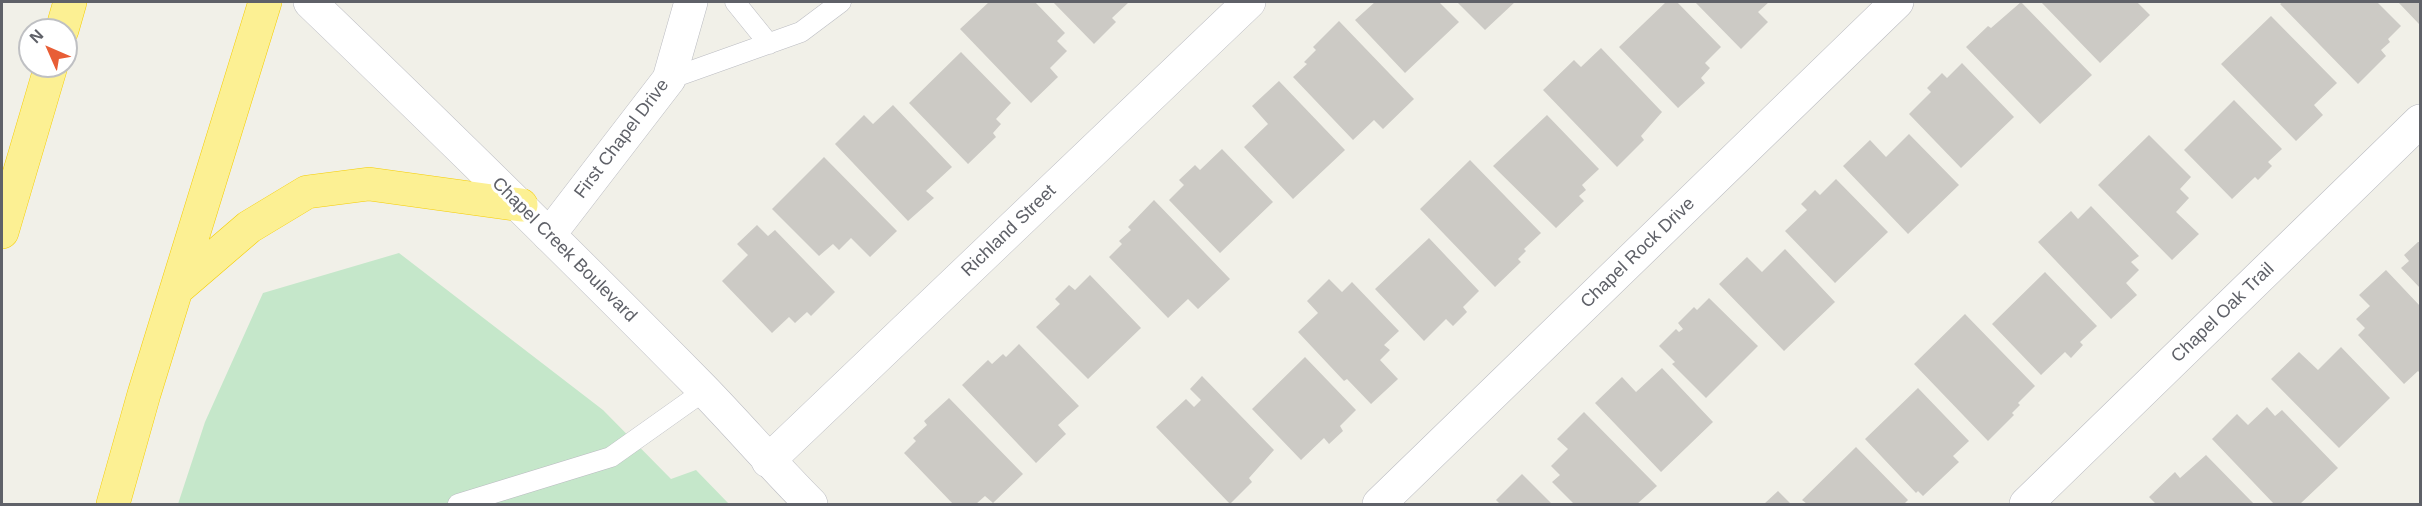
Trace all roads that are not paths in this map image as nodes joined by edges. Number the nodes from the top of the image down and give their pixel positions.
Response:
1 (70, 2) edge
2 (265, 2) edge
3 (310, 2) edge
4 (689, 2) edge
5 (735, 2) edge
6 (841, 2) edge
7 (1249, 2) edge
8 (1897, 2) edge
9 (65, 18) edge
10 (769, 44) junction
11 (47, 78) edge
12 (669, 79) junction
13 (2421, 121) edge
14 (521, 205) junction
15 (2, 232) edge
16 (549, 235) junction
17 (178, 288) junction
18 (704, 390) junction
19 (768, 461) junction
20 (113, 504) edge
21 (458, 504) edge
22 (811, 504) edge
23 (1379, 504) edge
24 (2026, 504) edge

1 - 9 highway
2 - 17 highway
3 - 14 street, Chapel Creek Boulevard
4 - 12 street, First Chapel Drive
5 - 10 lane
6 - 10 lane
7 - 19 street, Richland Street
8 - 23 street, Chapel Rock Drive
10 - 12 lane
11 - 15 highway
12 - 16 street, First Chapel Drive
13 - 24 street, Chapel Oak Trail
14 - 16 street, Chapel Creek Boulevard
14 - 17 highway
16 - 18 street, Chapel Creek Boulevard
17 - 20 highway
18 - 19 street, Chapel Creek Boulevard
18 - 21 lane
19 - 22 street, Chapel Creek Boulevard

